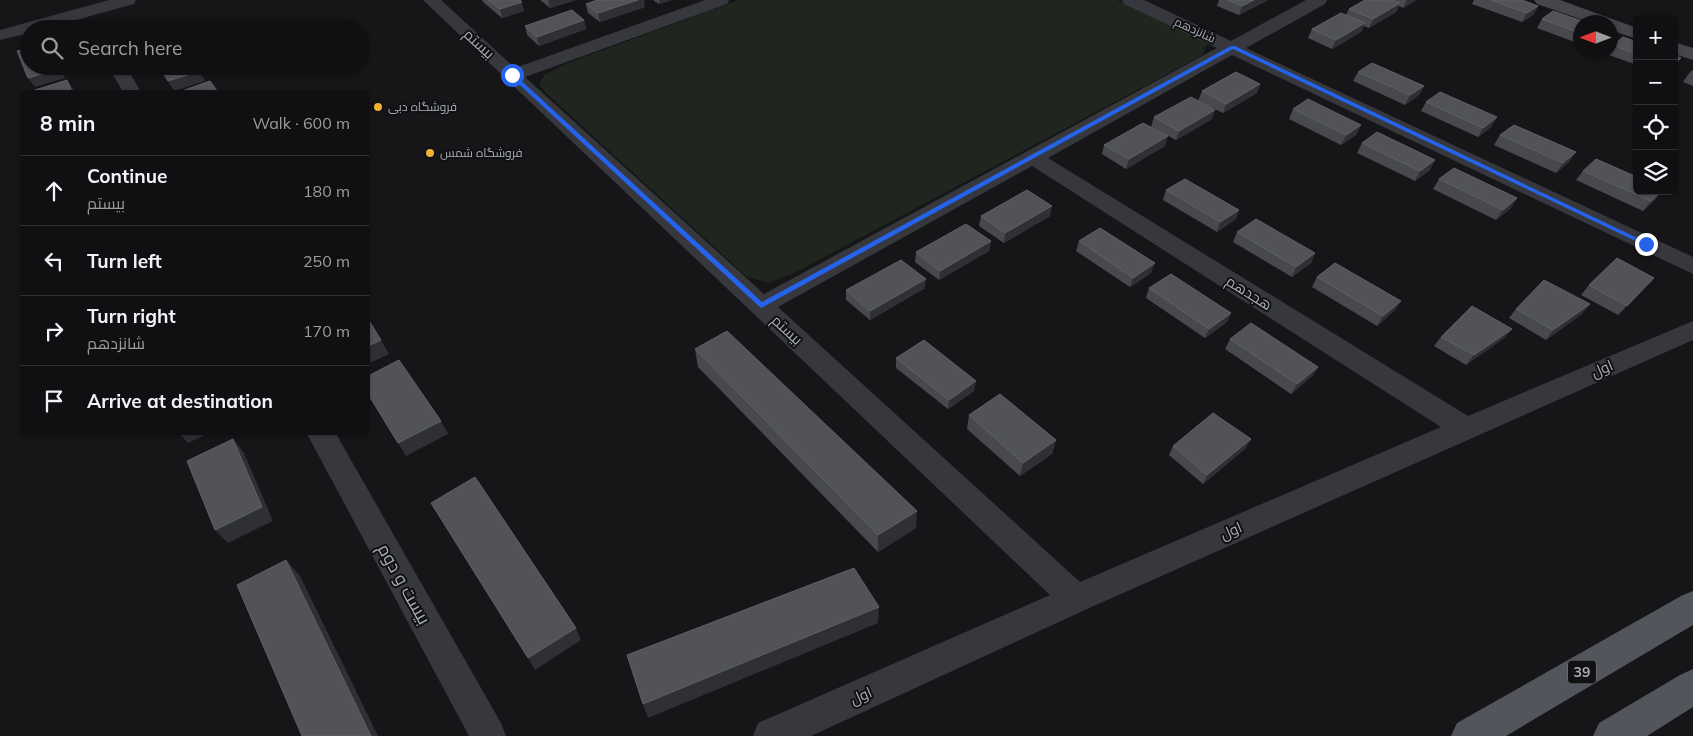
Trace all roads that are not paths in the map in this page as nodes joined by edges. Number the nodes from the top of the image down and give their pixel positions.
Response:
1 (128, 0) edge
2 (431, 0) edge
3 (721, 0) edge
4 (1130, 0) edge
5 (1318, 0) edge
6 (1543, 0) edge
7 (84, 6) edge
8 (1585, 15) edge
9 (43, 20) edge
10 (91, 20) edge
11 (1618, 27) edge
12 (20, 28) edge
13 (1633, 33) edge
14 (0, 35) edge
15 (1233, 47) junction
16 (1678, 49) edge
17 (1693, 54) edge
18 (122, 75) edge
19 (512, 75) junction
20 (131, 90) edge
21 (1032, 157) junction
22 (1693, 266) edge
23 (761, 306) junction
24 (1693, 330) edge
25 (1466, 429) junction
26 (322, 435) edge
27 (1076, 599) junction
28 (1693, 607) edge
29 (1693, 687) edge
30 (488, 736) edge
31 (771, 736) edge
32 (1470, 736) edge
33 (1612, 736) edge

1 - 7 street
2 - 19 street, بیستم
3 - 19 street
4 - 15 street, شانزدهم
5 - 15 street
6 - 8 main road
7 - 9 street
7 - 10 street
11 - 13 main road
12 - 14 street
15 - 21 street
15 - 22 street, شانزدهم
16 - 17 main road
18 - 20 street
19 - 23 street, بیستم
21 - 23 street
21 - 25 street, هجدهم
23 - 27 street, بیستم
24 - 25 street, اول
25 - 27 street, اول
26 - 30 street, بیست و دوم
27 - 31 street, اول
28 - 32 main road, 39
29 - 33 main road

